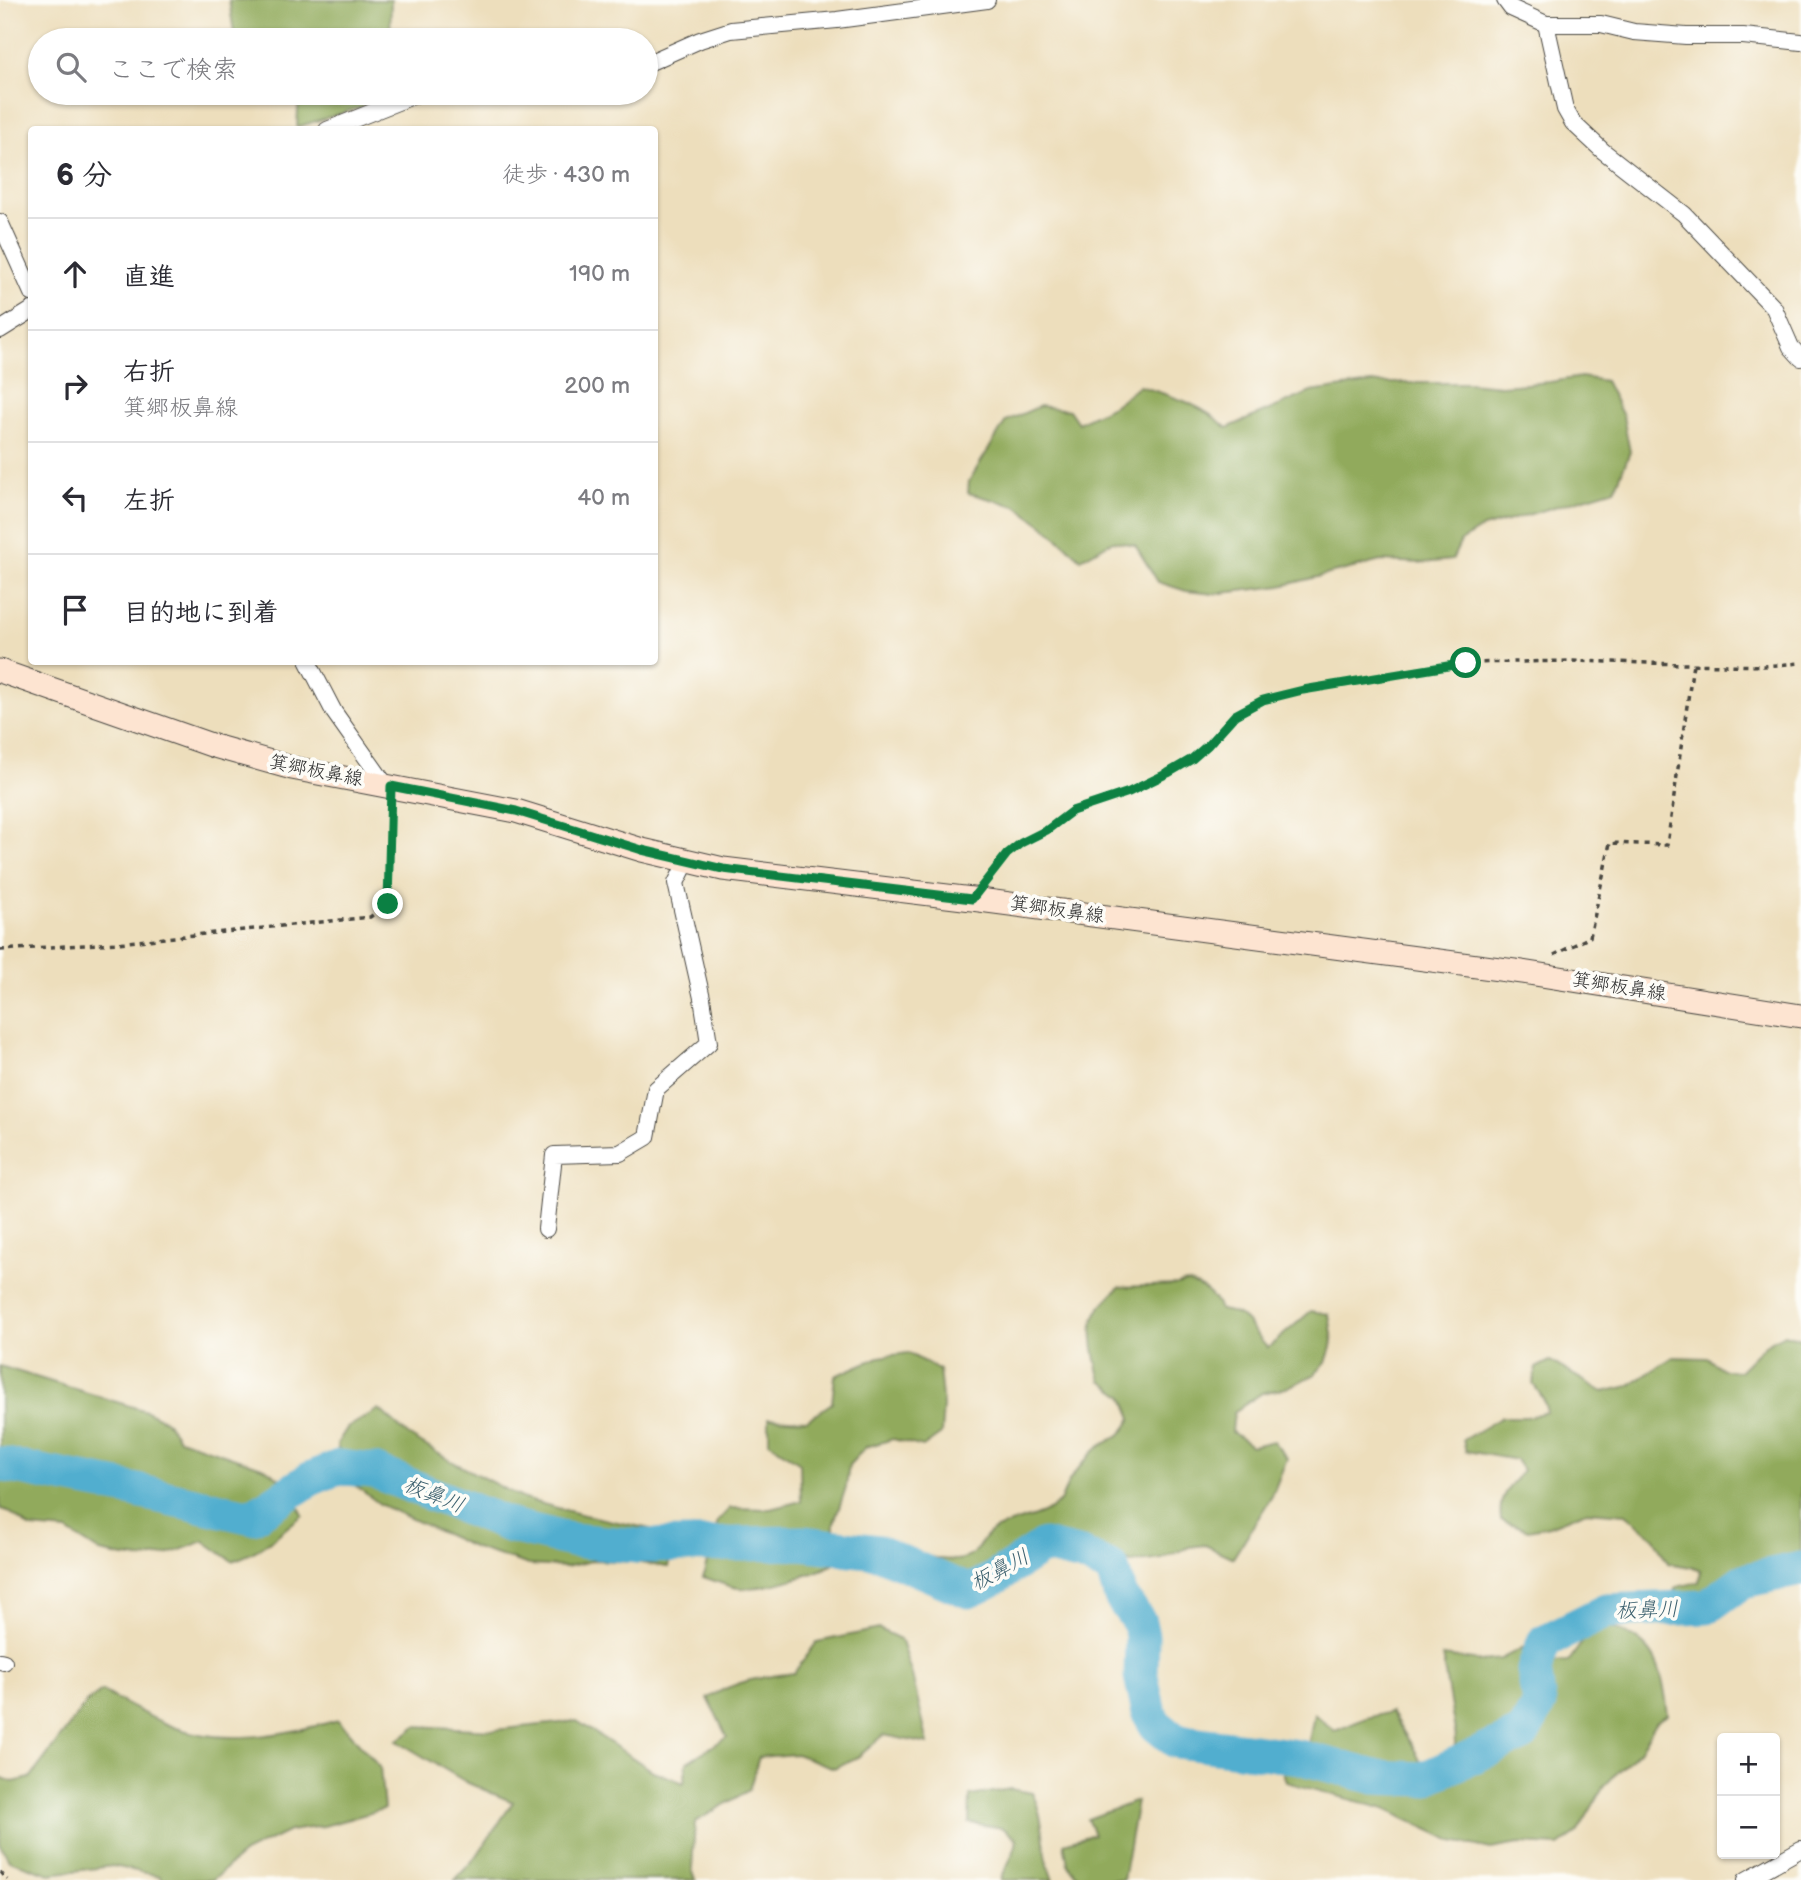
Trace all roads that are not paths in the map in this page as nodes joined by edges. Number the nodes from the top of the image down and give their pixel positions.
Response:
1 (987, 0) edge
2 (1505, 0) edge
3 (1546, 24) junction
4 (1801, 42) edge
5 (658, 59) edge
6 (390, 105) edge
7 (337, 126) edge
8 (0, 222) edge
9 (28, 284) edge
10 (28, 312) edge
11 (0, 330) edge
12 (1801, 358) edge
13 (310, 665) edge
14 (0, 671) edge
15 (388, 785) junction
16 (687, 861) junction
17 (1801, 1016) edge
18 (546, 1229) dead end
19 (1801, 1849) edge
20 (1746, 1880) edge

1 - 5 street
2 - 3 street
3 - 4 street
3 - 12 street
6 - 7 street
8 - 9 street
10 - 11 street
13 - 15 street
14 - 15 main road, 箕郷板鼻線
15 - 16 main road, 箕郷板鼻線
16 - 17 main road, 箕郷板鼻線
16 - 18 street
19 - 20 street

